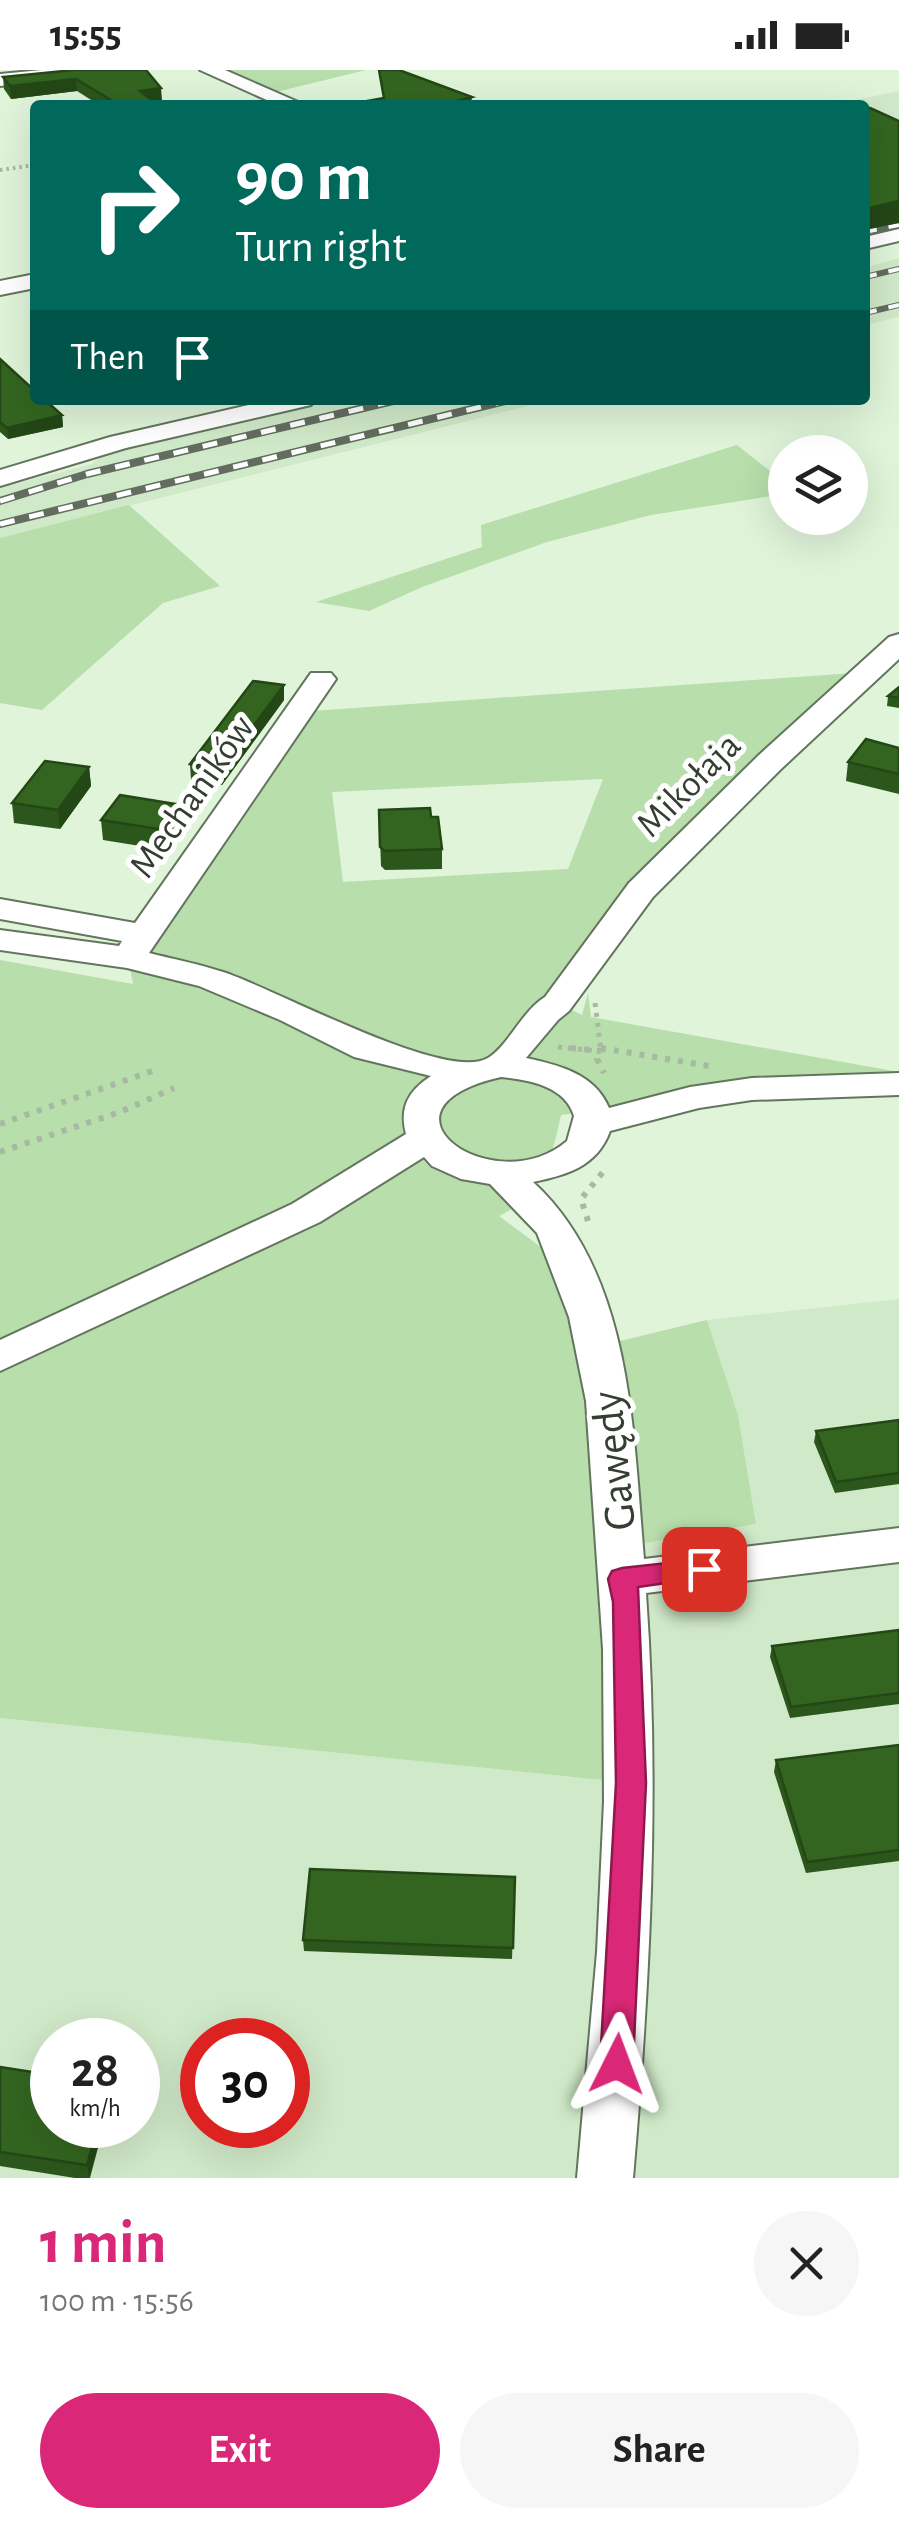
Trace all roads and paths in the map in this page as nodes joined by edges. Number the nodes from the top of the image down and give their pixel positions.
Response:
1 (96, 70) edge
2 (209, 70) edge
3 (35, 77) junction
4 (0, 80) edge
5 (53, 96) edge
6 (283, 100) edge
7 (30, 166) edge
8 (0, 170) edge
9 (899, 235) edge
10 (870, 242) edge
11 (30, 282) edge
12 (0, 288) edge
13 (280, 405) edge
14 (0, 478) edge
15 (899, 643) edge
16 (320, 679) dead end
17 (0, 909) edge
18 (0, 940) edge
19 (136, 946) junction
20 (574, 996) junction
21 (368, 1049) junction
22 (601, 1051) junction
23 (554, 1060) junction
24 (501, 1066) junction
25 (716, 1067) dead end
26 (158, 1069) dead end
27 (463, 1072) junction
28 (899, 1084) edge
29 (174, 1088) dead end
30 (596, 1099) junction
31 (0, 1124) edge
32 (433, 1135) junction
33 (0, 1152) edge
34 (614, 1158) dead end
35 (562, 1163) junction
36 (502, 1174) junction
37 (575, 1234) junction
38 (0, 1356) edge
39 (899, 1545) edge
40 (622, 1579) junction
41 (605, 2178) edge

1 - 3 street
2 - 6 street
3 - 4 street
3 - 5 street
7 - 8 path
9 - 10 street
11 - 12 street
13 - 14 street
15 - 20 street, Mikołaja
16 - 19 street, Mechaników
17 - 19 street
18 - 19 street
19 - 21 street
20 - 22 path
20 - 23 street, Mikołaja
20 - 24 street, Mikołaja
21 - 27 street
21 - 32 street
22 - 23 path
22 - 25 path
22 - 30 path
23 - 24 street
23 - 30 street
24 - 27 street
26 - 31 path
27 - 32 street
28 - 30 street
29 - 33 path
30 - 35 street
32 - 36 street
32 - 38 street
34 - 37 path
35 - 36 street
35 - 37 street, Gawędy
36 - 37 street, Gawędy
37 - 40 street, Gawędy
39 - 40 street
40 - 41 street, Gawędy

